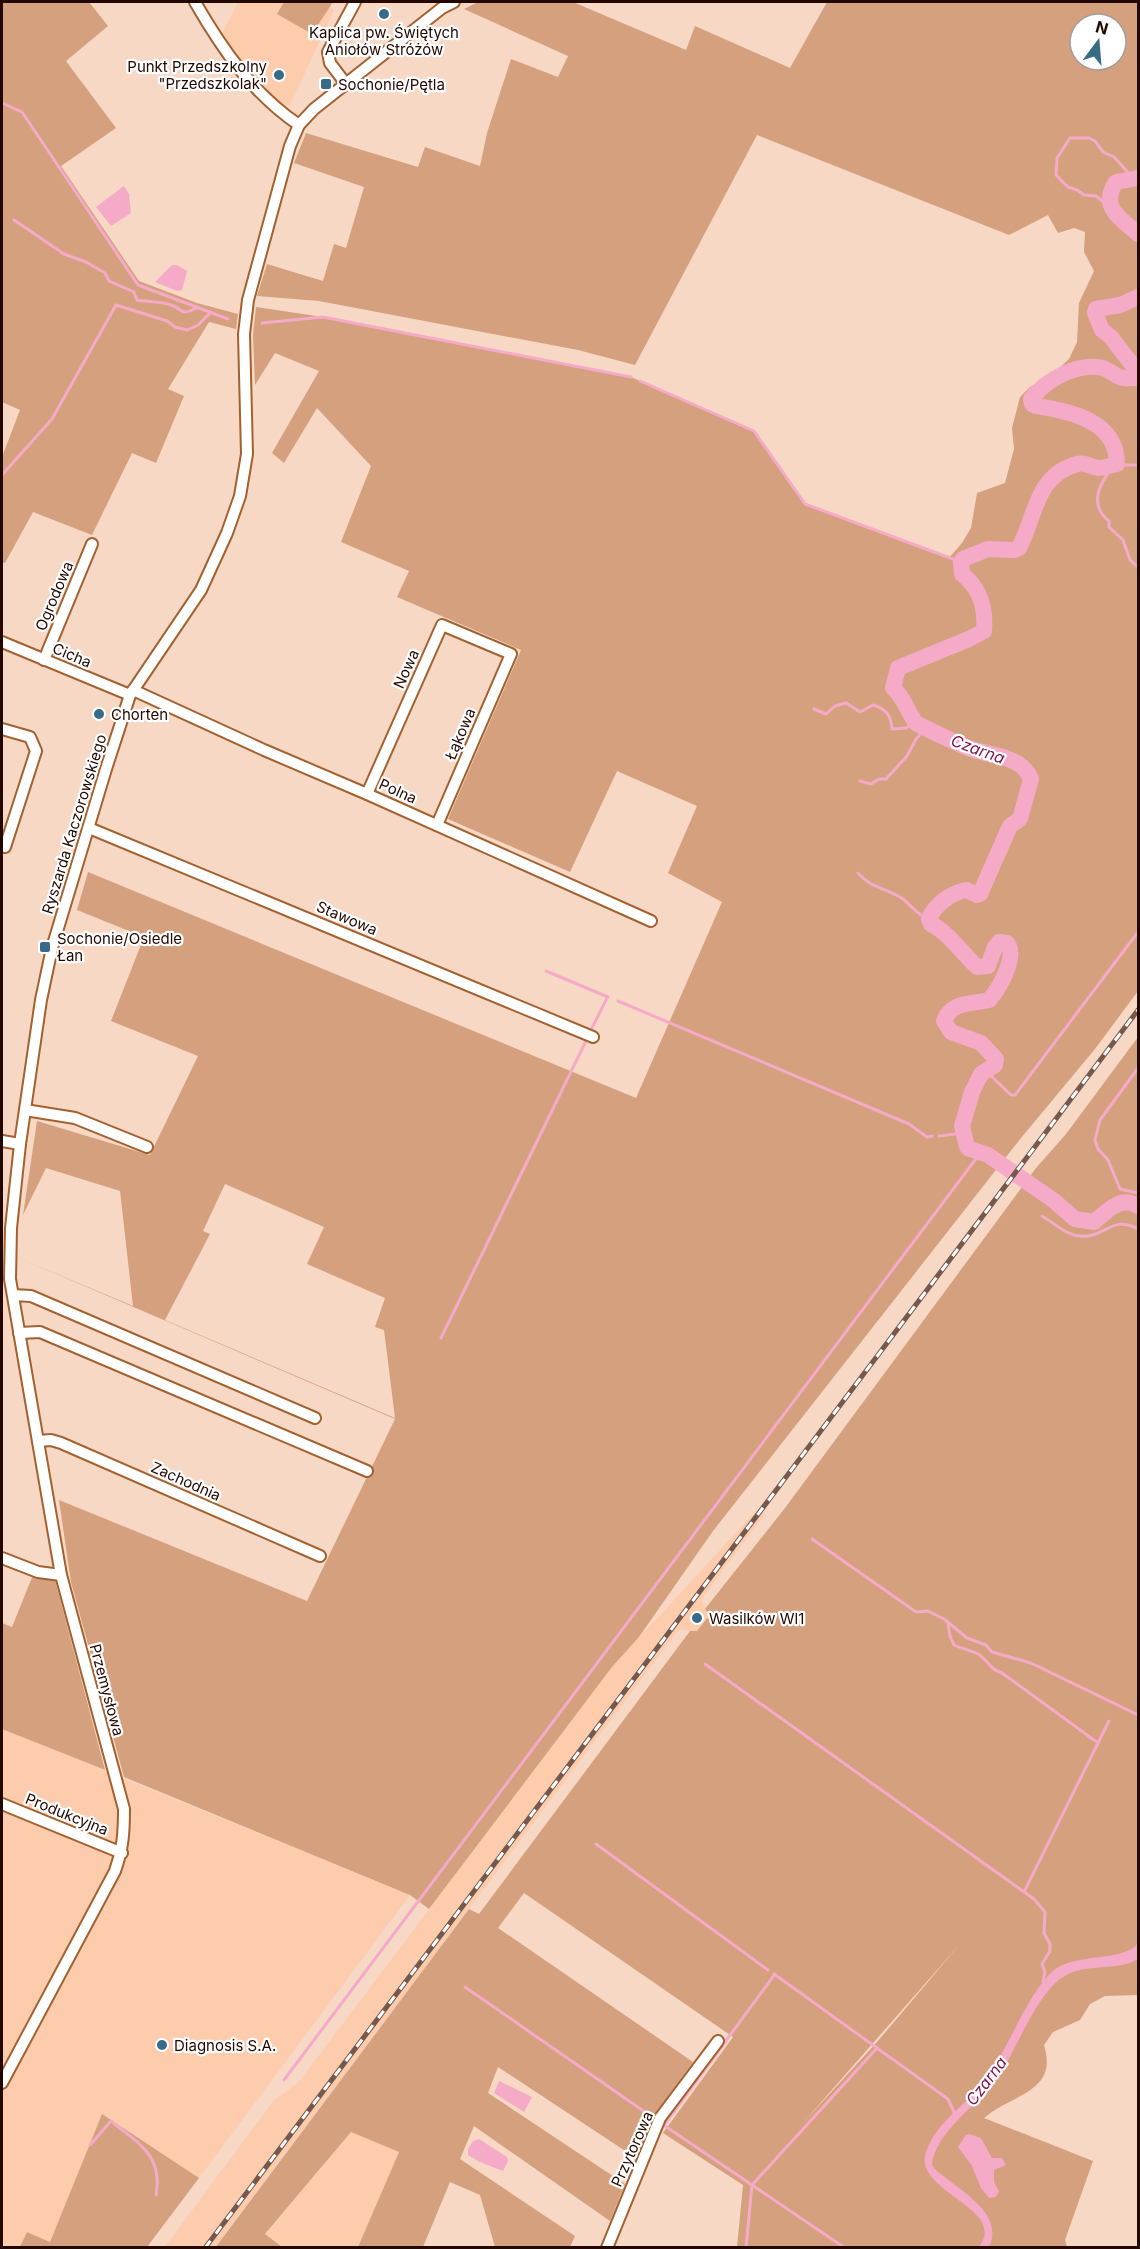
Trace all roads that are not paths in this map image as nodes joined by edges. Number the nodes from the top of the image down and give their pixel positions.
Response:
1 (195, 2) edge
2 (355, 2) edge
3 (454, 2) edge
4 (346, 84) junction
5 (299, 125) junction
6 (92, 544) dead end
7 (2, 642) edge
8 (511, 654) joint
9 (44, 660) junction
10 (131, 693) junction
11 (2, 729) edge
12 (368, 794) junction
13 (437, 825) junction
14 (89, 828) junction
15 (4, 847) dead end
16 (651, 921) dead end
17 (593, 1037) dead end
18 (25, 1110) junction
19 (2, 1141) edge
20 (20, 1144) junction
21 (147, 1147) dead end
22 (6, 1279) edge
23 (13, 1295) junction
24 (19, 1333) junction
25 (315, 1418) dead end
26 (38, 1442) junction
27 (367, 1471) dead end
28 (320, 1556) dead end
29 (2, 1558) edge
30 (61, 1575) junction
31 (2, 1804) edge
32 (122, 1853) junction
33 (718, 2041) dead end
34 (2, 2083) edge
35 (607, 2247) edge

1 - 5 street
2 - 4 street
3 - 4 street
4 - 5 street
5 - 10 street, Ryszarda Kaczorowskiego
6 - 9 street, Ogrodowa
7 - 9 street, Cicha
8 - 12 street, Nowa
8 - 13 street, Łąkowa
9 - 10 street, Cicha
10 - 12 street, Polna
10 - 14 street, Ryszarda Kaczorowskiego
11 - 15 street
12 - 13 street, Polna
13 - 16 street, Polna
14 - 17 street, Stawowa
14 - 18 street, Ryszarda Kaczorowskiego
18 - 20 street, Ryszarda Kaczorowskiego
18 - 21 street
19 - 20 street
20 - 22 street, Ryszarda Kaczorowskiego
22 - 23 street, Przemysłowa
23 - 24 street, Przemysłowa
23 - 25 street
24 - 26 street, Przemysłowa
24 - 27 street
26 - 28 street, Zachodnia
26 - 30 street, Przemysłowa
29 - 30 street
30 - 32 street, Przemysłowa
31 - 32 street, Produkcyjna
32 - 34 street, Przemysłowa
33 - 35 street, Przytorowa

